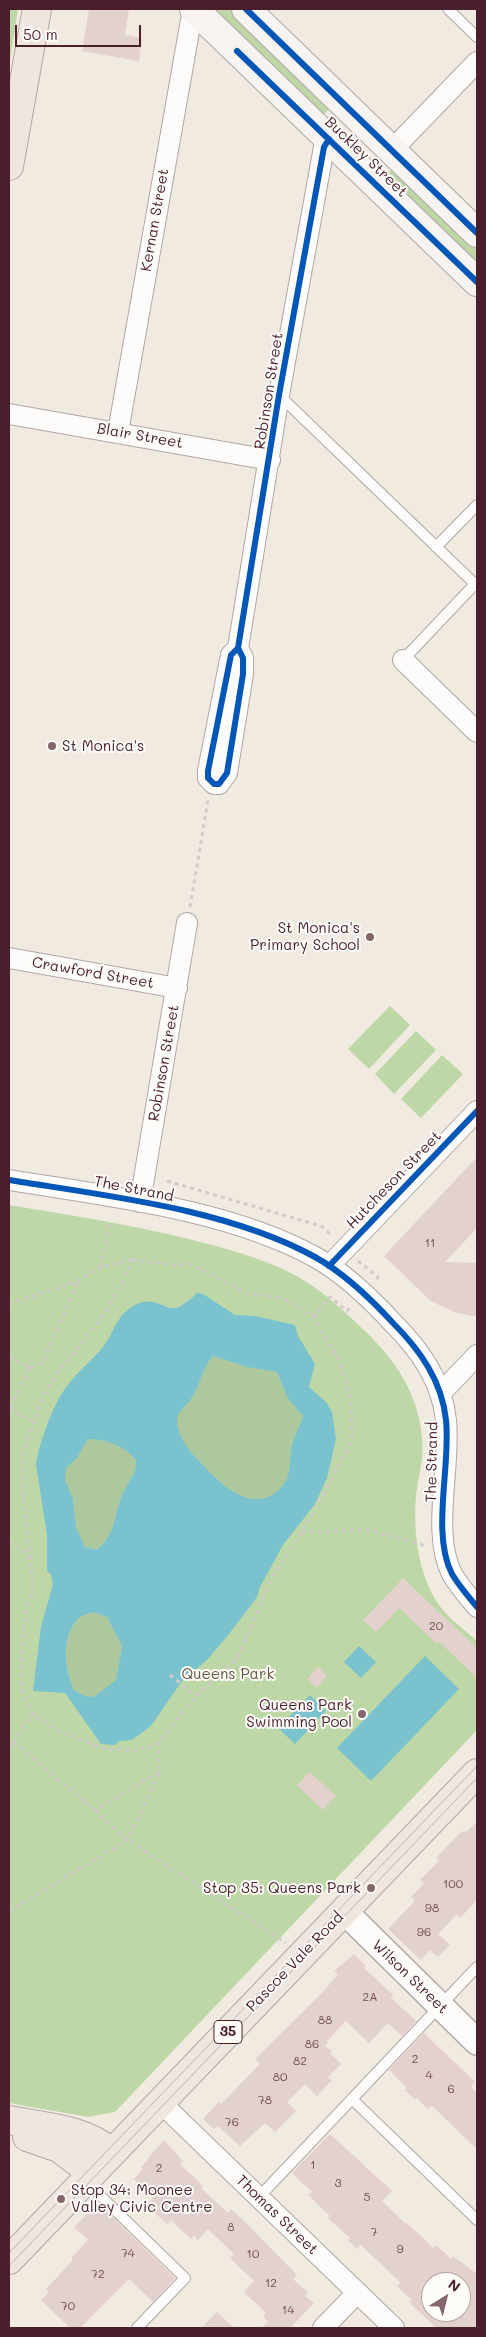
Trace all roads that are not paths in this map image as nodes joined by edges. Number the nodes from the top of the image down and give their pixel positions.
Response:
1 (37, 9) edge
2 (194, 9) edge
3 (246, 9) edge
4 (448, 9) edge
5 (477, 37) edge
6 (477, 62) edge
7 (353, 113) junction
8 (329, 139) junction
9 (392, 150) junction
10 (9, 166) edge
11 (367, 176) junction
12 (477, 233) edge
13 (477, 282) edge
14 (279, 395) junction
15 (9, 414) edge
16 (118, 432) junction
17 (270, 460) junction
18 (477, 505) edge
19 (436, 547) junction
20 (476, 585) edge
21 (402, 660) joint
22 (477, 732) edge
23 (210, 782) road end
24 (187, 923) road end
25 (9, 958) edge
26 (177, 988) junction
27 (477, 1111) edge
28 (9, 1180) edge
29 (140, 1202) junction
30 (329, 1266) junction
31 (477, 1354) edge
32 (440, 1394) junction
33 (477, 1607) edge
34 (477, 1773) edge
35 (344, 1911) junction
36 (477, 1967) edge
37 (440, 2006) junction
38 (477, 2042) edge
39 (352, 2099) junction
40 (160, 2102) junction
41 (9, 2120) edge
42 (9, 2134) edge
43 (112, 2153) junction
44 (89, 2177) junction
45 (259, 2197) junction
46 (477, 2220) edge
47 (9, 2260) edge
48 (357, 2293) junction
49 (137, 2328) edge
50 (323, 2328) edge
51 (394, 2328) edge

1 - 10 main road
2 - 8 main road, Buckley Street
2 - 16 street, Kernan Street
3 - 7 main road, Buckley Street
4 - 5 lane
6 - 9 street
7 - 8 main road
7 - 9 main road, Buckley Street
8 - 11 main road, Buckley Street
8 - 14 street, Robinson Street
9 - 11 main road
9 - 12 main road, Buckley Street
11 - 13 main road, Buckley Street
14 - 17 street, Robinson Street
14 - 19 lane
15 - 16 street, Blair Street
16 - 17 street, Blair Street
17 - 23 street, Robinson Street
18 - 19 lane
19 - 20 lane
20 - 21 lane
21 - 22 street
24 - 26 street, Robinson Street
25 - 26 street, Crawford Street
26 - 29 street, Robinson Street
27 - 30 street, Hutcheson Street
28 - 29 street, The Strand
29 - 30 street, The Strand
30 - 32 street, The Strand
31 - 32 street
32 - 33 street, The Strand
34 - 35 main road, Pascoe Vale Road / 35
35 - 37 street, Wilson Street
35 - 40 main road, Pascoe Vale Road / 35
36 - 37 lane
37 - 38 street, Wilson Street
37 - 39 lane
39 - 45 lane
39 - 46 lane
40 - 43 main road, Pascoe Vale Road / 35
40 - 45 street, Thomas Street
41 - 43 main road
42 - 44 main road
43 - 44 main road, Pascoe Vale Road / 35
44 - 47 main road, Pascoe Vale Road / 35
44 - 49 lane
45 - 48 street, Thomas Street
48 - 50 street
48 - 51 street, Thomas Street

